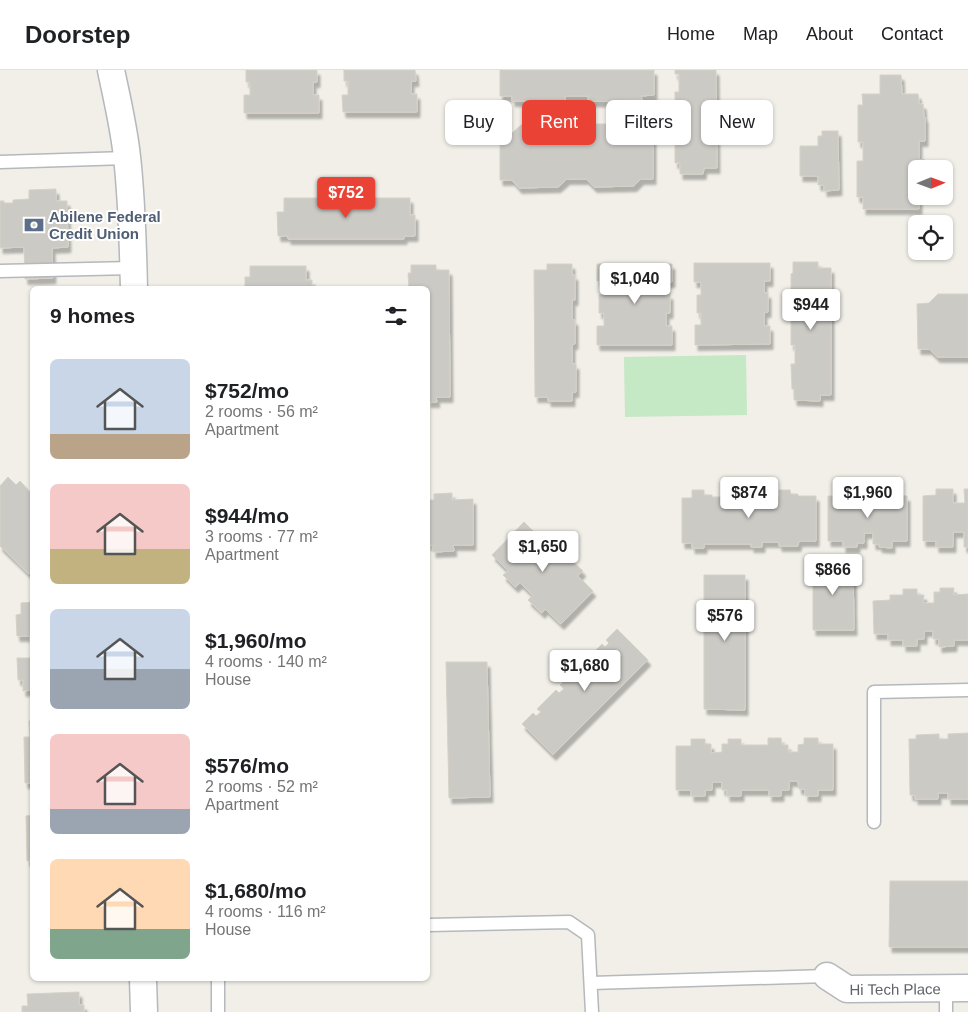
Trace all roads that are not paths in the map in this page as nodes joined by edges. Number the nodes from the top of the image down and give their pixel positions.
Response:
1 (111, 70) edge
2 (127, 158) junction
3 (0, 162) edge
4 (0, 271) edge
5 (133, 278) edge
6 (968, 690) edge
7 (874, 822) dead end
8 (430, 925) edge
9 (827, 976) joint
10 (143, 981) edge
11 (218, 981) edge
12 (591, 983) junction
13 (953, 996) edge
14 (144, 1012) edge
15 (218, 1012) edge
16 (592, 1012) edge

1 - 2 street
2 - 3 lane
2 - 5 street
4 - 5 lane
6 - 7 lane
8 - 12 lane
9 - 12 lane
9 - 13 street, Hi Tech Place
10 - 14 street
11 - 15 lane
12 - 16 lane

